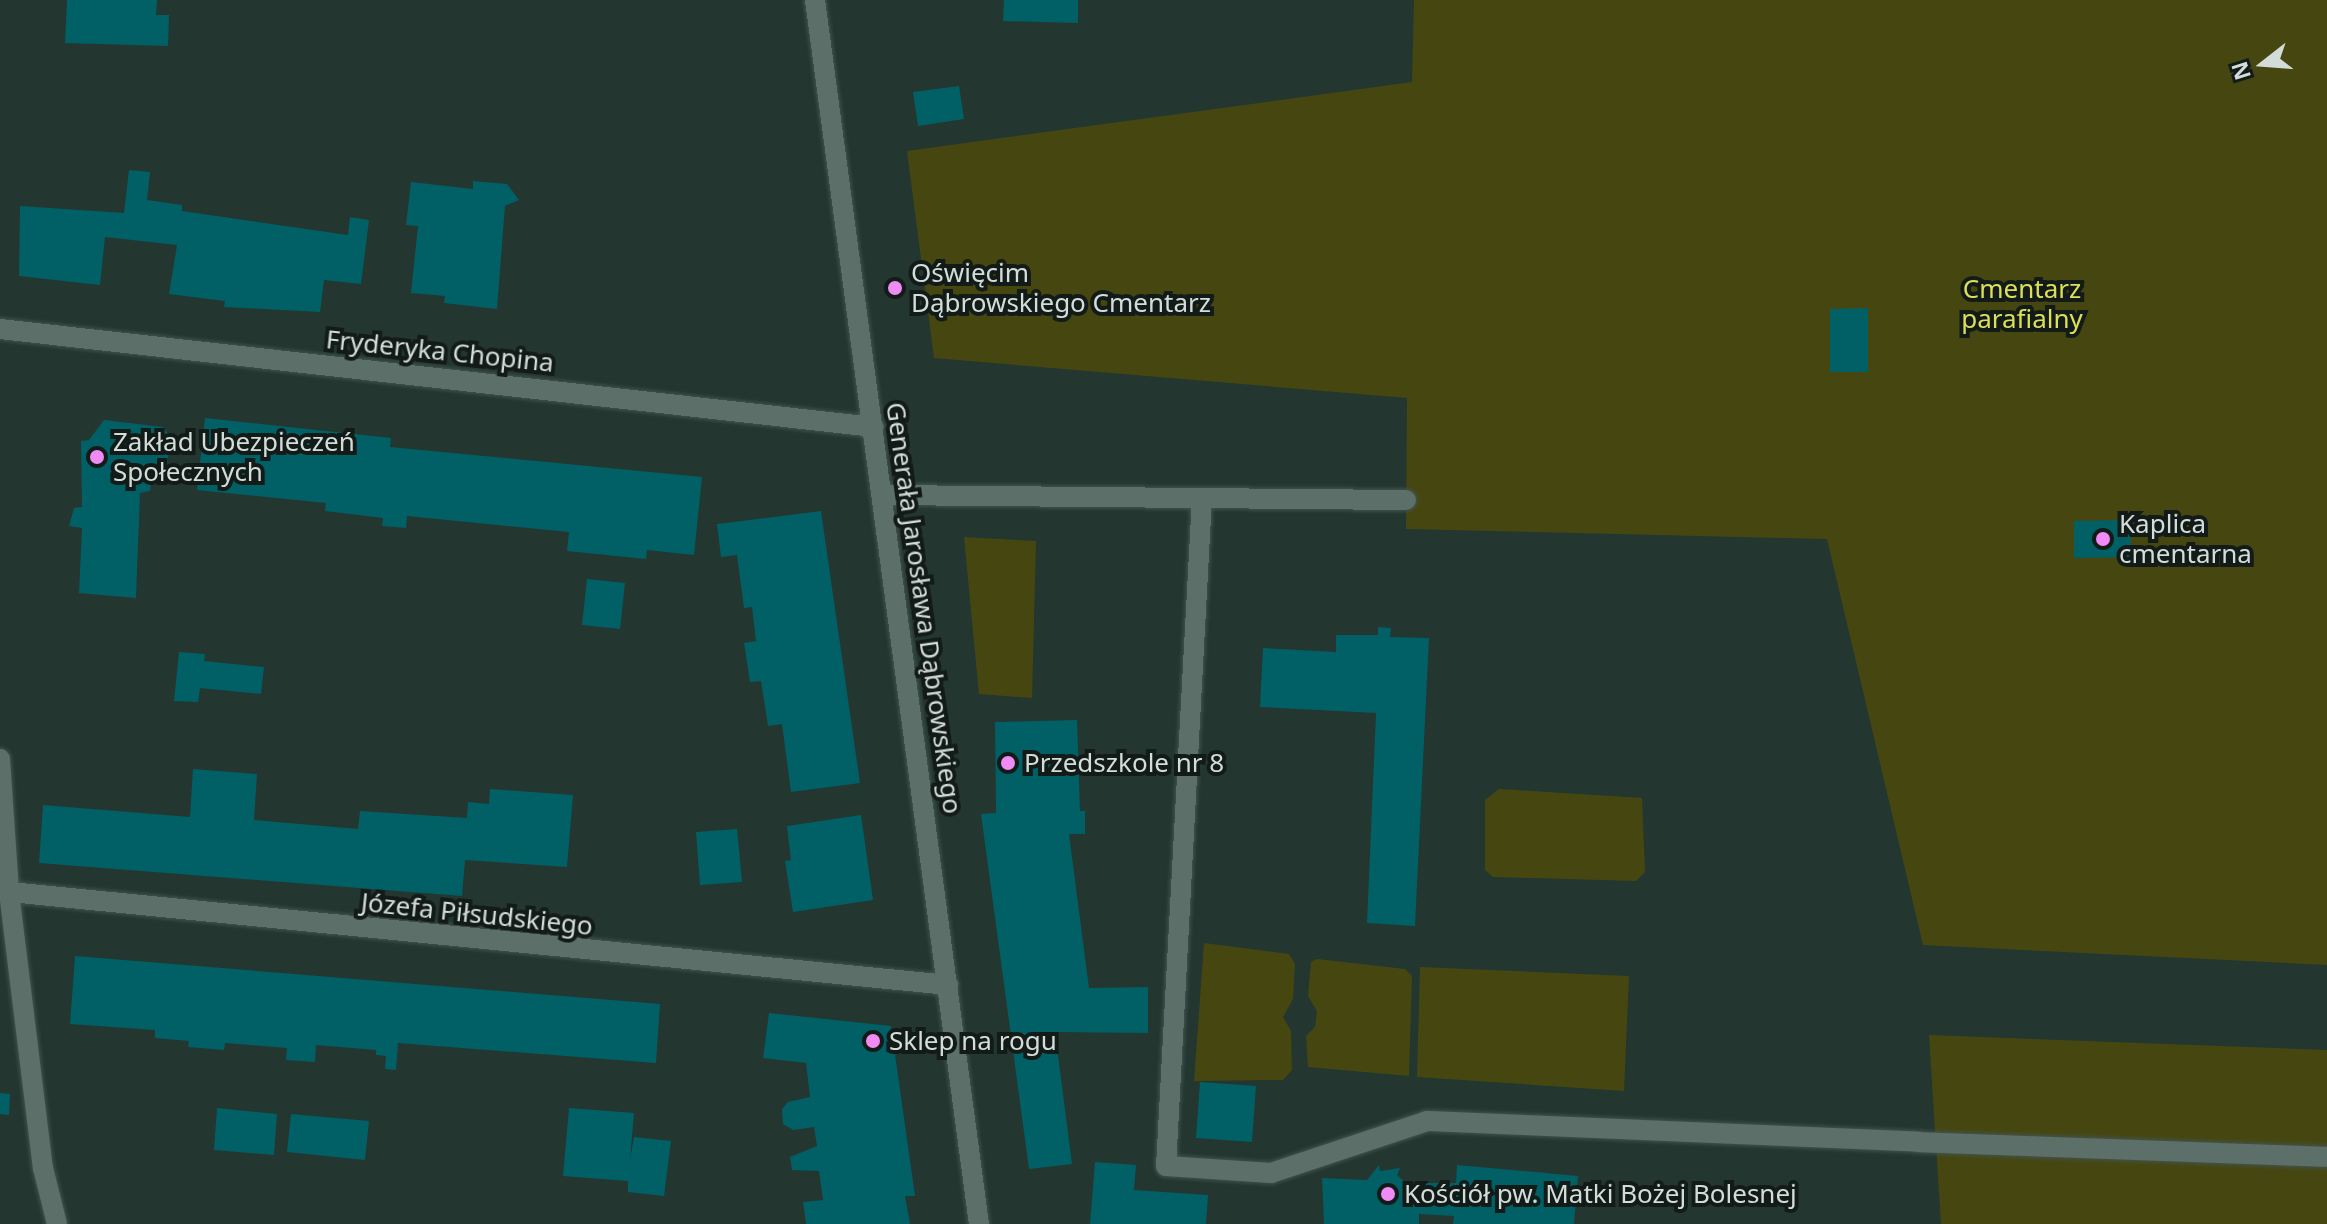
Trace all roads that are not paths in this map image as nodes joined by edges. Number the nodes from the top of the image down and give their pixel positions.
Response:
1 (815, 0) edge
2 (0, 329) edge
3 (874, 427) junction
4 (883, 495) junction
5 (1202, 498) junction
6 (1406, 500) dead end
7 (0, 759) edge
8 (5, 892) edge
9 (948, 985) junction
10 (2327, 1157) edge
11 (57, 1224) edge
12 (979, 1224) edge

1 - 3 street, Generała Jarosława Dąbrowskiego
2 - 3 street, Fryderyka Chopina
3 - 4 street, Generała Jarosława Dąbrowskiego
4 - 5 street
4 - 9 street, Generała Jarosława Dąbrowskiego
5 - 6 street
5 - 10 street
7 - 8 street
8 - 9 street, Józefa Piłsudskiego
8 - 11 street
9 - 12 street, Generała Jarosława Dąbrowskiego

